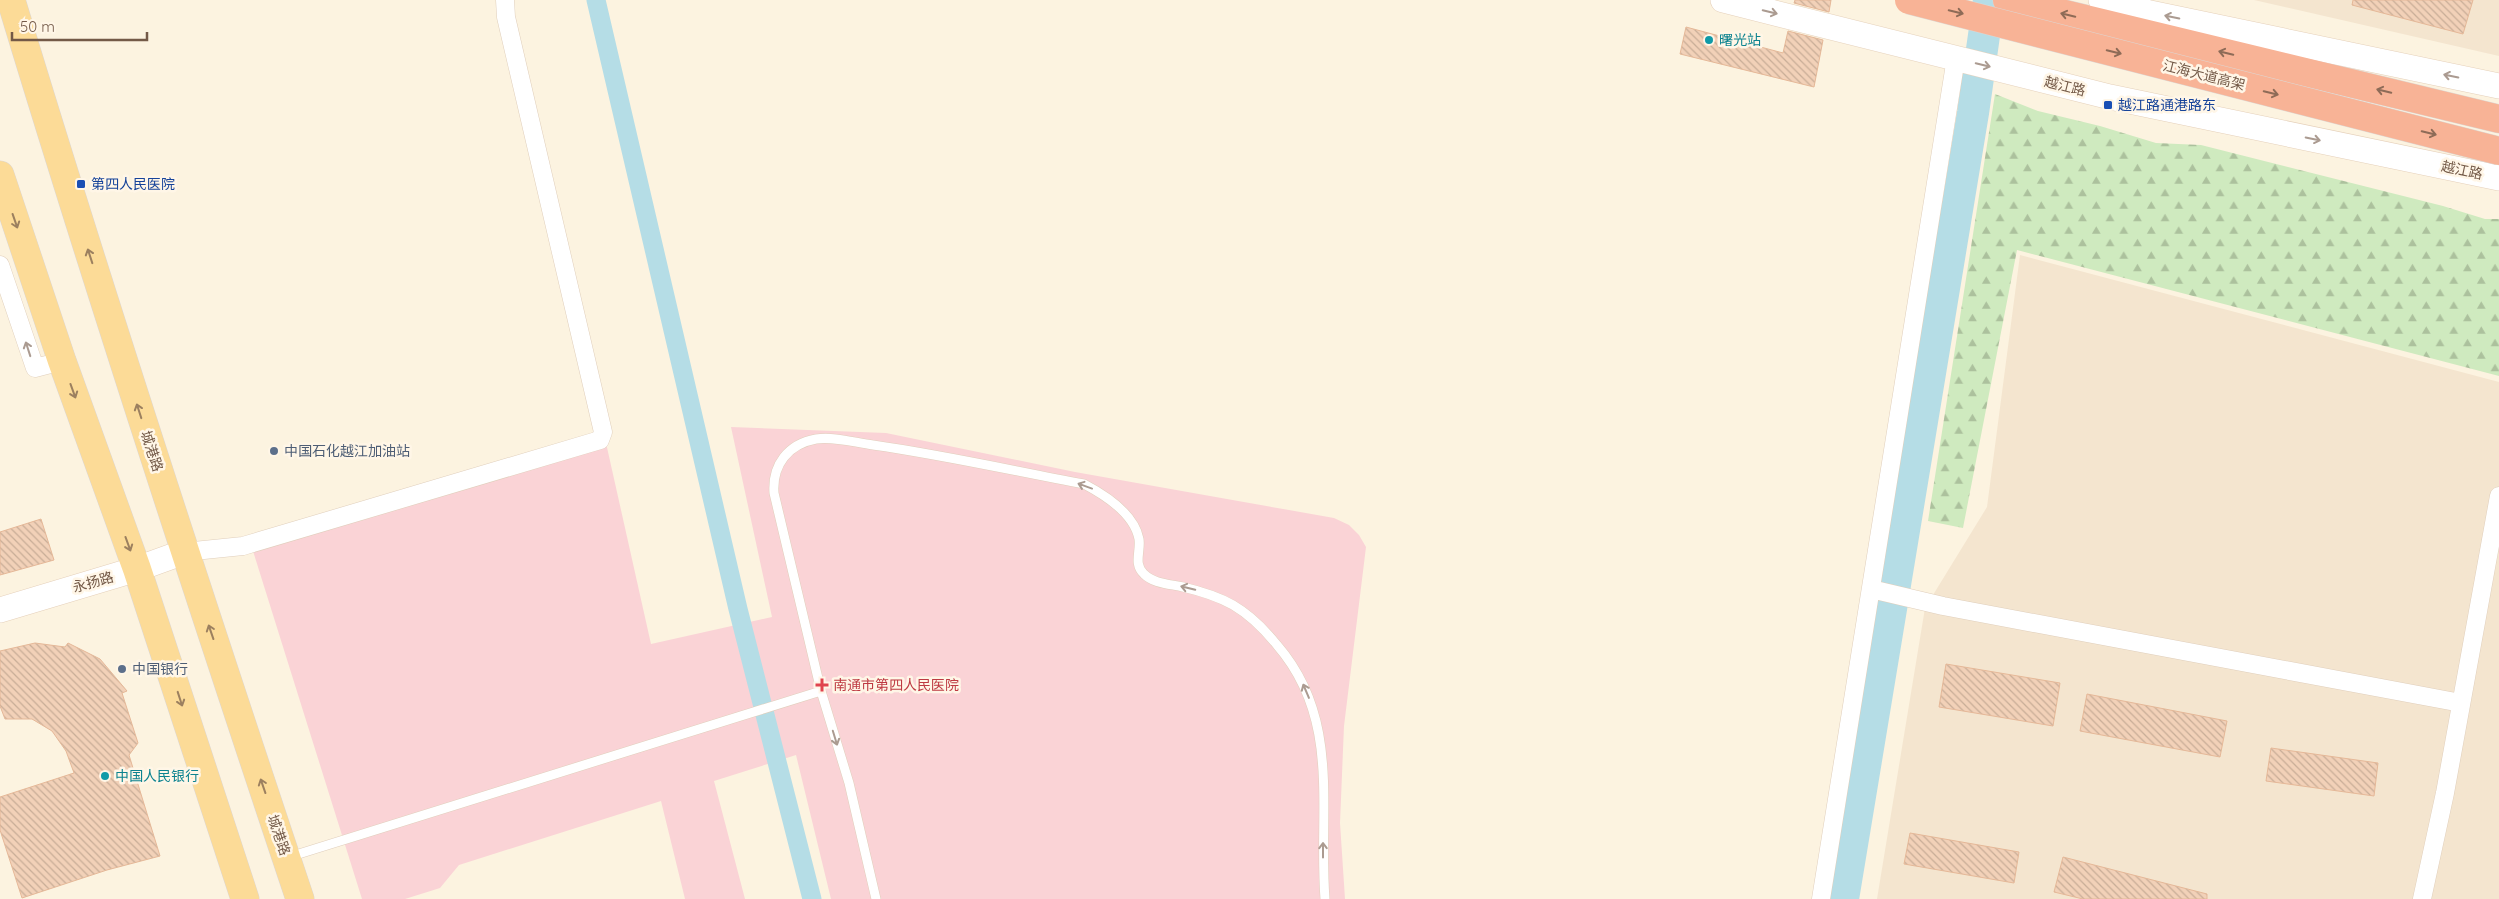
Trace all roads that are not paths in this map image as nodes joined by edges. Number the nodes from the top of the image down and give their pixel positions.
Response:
1 (11, 0) edge
2 (505, 0) edge
3 (1723, 0) edge
4 (1909, 0) edge
5 (2007, 0) edge
6 (2101, 0) edge
7 (1956, 58) junction
8 (2499, 86) edge
9 (2499, 119) edge
10 (2499, 151) edge
11 (0, 175) edge
12 (2499, 178) edge
13 (0, 265) edge
14 (62, 360) junction
15 (2499, 496) edge
16 (184, 552) junction
17 (137, 569) junction
18 (1871, 590) junction
19 (0, 610) edge
20 (821, 691) junction
21 (2461, 703) junction
22 (286, 857) junction
23 (245, 899) edge
24 (300, 899) edge
25 (876, 899) edge
26 (1325, 899) edge
27 (1821, 899) edge
28 (2422, 899) edge

16 -> 1 main road, 城港路
2 - 16 street
3 -> 7 main road, 越江路
4 -> 10 highway, 江海大道高架, bridge
9 -> 5 highway, 江海大道高架
8 -> 6 main road
7 -> 12 main road, 越江路
7 - 18 street
11 -> 14 main road
14 -> 13 street
14 -> 17 main road
15 - 21 street
16 - 17 main road, 永扬路
22 -> 16 main road, 城港路
17 - 19 main road, 永扬路
17 -> 23 main road
18 - 21 street
18 - 27 street
20 - 22 lane
20 -> 25 lane
26 -> 20 lane
21 - 28 street
22 - 24 main road, 城港路

